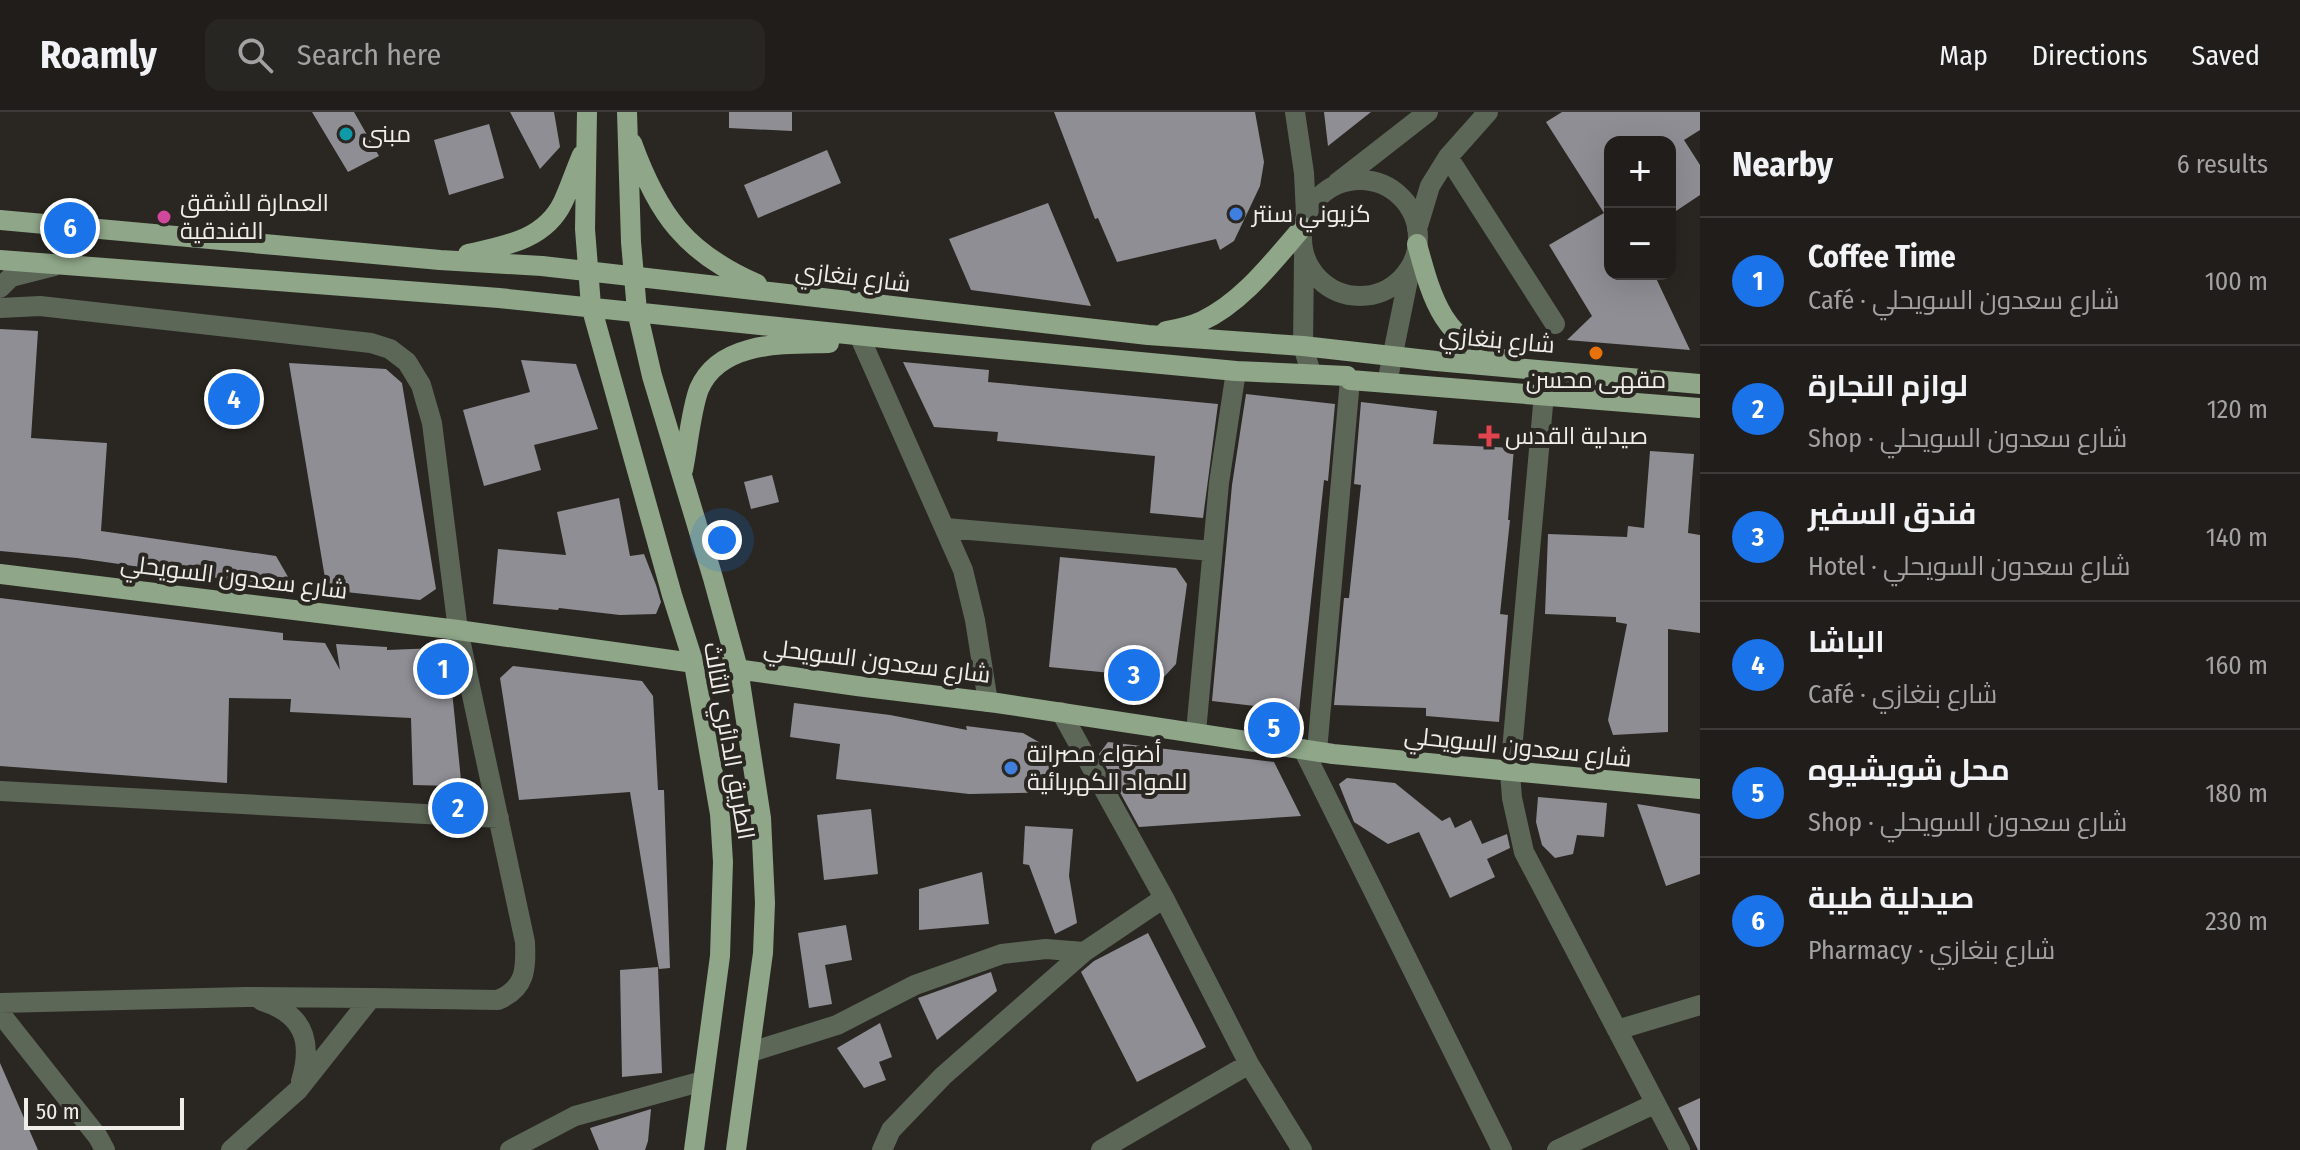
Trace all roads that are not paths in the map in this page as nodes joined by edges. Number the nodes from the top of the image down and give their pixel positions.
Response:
1 (587, 112) edge
2 (1295, 112) edge
3 (1428, 112) edge
4 (1488, 112) edge
5 (626, 119) edge
6 (587, 144) junction
7 (1448, 157) junction
8 (1335, 185) junction
9 (0, 220) edge
10 (1304, 221) junction
11 (1417, 236) junction
12 (1304, 254) junction
13 (0, 260) edge
14 (440, 260) junction
15 (1411, 264) junction
16 (58, 266) junction
17 (588, 271) junction
18 (634, 276) junction
19 (0, 288) edge
20 (783, 295) junction
21 (591, 306) junction
22 (0, 308) edge
23 (637, 311) junction
24 (1555, 324) dead end
25 (1148, 335) junction
26 (894, 339) junction
27 (862, 342) junction
28 (1303, 346) junction
29 (1391, 356) junction
30 (1540, 369) junction
31 (1236, 371) junction
32 (1311, 373) junction
33 (1350, 380) junction
34 (1387, 383) junction
35 (1700, 384) edge
36 (1544, 394) junction
37 (1700, 408) edge
38 (682, 474) junction
39 (946, 528) junction
40 (1212, 551) junction
41 (0, 574) edge
42 (458, 630) junction
43 (694, 664) junction
44 (738, 669) junction
45 (988, 702) junction
46 (1061, 712) junction
47 (1196, 732) junction
48 (1310, 750) junction
49 (1510, 773) junction
50 (1700, 789) edge
51 (0, 791) edge
52 (499, 818) junction
53 (1164, 898) junction
54 (1084, 952) junction
55 (246, 997) junction
56 (371, 998) junction
57 (0, 1003) edge
58 (1700, 1005) edge
59 (0, 1013) edge
60 (1617, 1030) junction
61 (751, 1052) junction
62 (1249, 1064) junction
63 (703, 1081) junction
64 (298, 1090) junction
65 (1654, 1104) junction
66 (105, 1150) edge
67 (231, 1150) edge
68 (510, 1150) edge
69 (694, 1150) edge
70 (736, 1150) edge
71 (882, 1150) edge
72 (1101, 1150) edge
73 (1302, 1150) edge
74 (1502, 1150) edge
75 (1557, 1150) edge
76 (1680, 1150) edge

1 - 6 main road, الطريق الدائري الثالث
2 - 10 street
3 - 8 street
4 - 7 street
5 - 18 main road, الطريق الدائري الثالث
5 - 20 main road
6 - 14 main road
6 - 17 main road, الطريق الدائري الثالث
7 - 11 street
7 - 24 street
8 - 10 street
8 - 11 street
9 - 14 main road, شارع بنغازي
10 - 12 street
10 - 25 main road
11 - 15 street
11 - 30 main road
12 - 15 street
12 - 28 street
13 - 16 main road, شارع بنغازي
14 - 17 main road, شارع بنغازي
15 - 29 street
16 - 19 street
16 - 21 main road, شارع بنغازي
17 - 18 main road, شارع بنغازي
17 - 21 main road, الطريق الدائري الثالث
18 - 20 main road, شارع بنغازي
18 - 23 main road, الطريق الدائري الثالث
20 - 25 main road, شارع بنغازي
21 - 23 main road, شارع بنغازي
21 - 43 main road, الطريق الدائري الثالث
22 - 42 street
23 - 26 main road, شارع بنغازي
23 - 38 main road, الطريق الدائري الثالث
25 - 28 main road, شارع بنغازي
26 - 27 main road
26 - 31 main road, شارع بنغازي
27 - 38 main road
27 - 39 street
28 - 29 main road, شارع بنغازي
28 - 32 street
29 - 30 main road, شارع بنغازي
29 - 34 street
30 - 35 main road, شارع بنغازي
31 - 32 main road, شارع بنغازي
31 - 40 street
32 - 33 main road, شارع بنغازي
33 - 34 main road, شارع بنغازي
33 - 48 street
34 - 36 main road, شارع بنغازي
36 - 37 main road, شارع بنغازي
36 - 49 street
38 - 44 main road, الطريق الدائري الثالث
39 - 40 street
39 - 45 street
40 - 47 street
41 - 42 main road, شارع سعدون السويحلي
42 - 43 main road, شارع سعدون السويحلي
42 - 52 street
43 - 44 main road, شارع سعدون السويحلي
43 - 63 main road, الطريق الدائري الثالث
44 - 45 main road, شارع سعدون السويحلي
44 - 61 main road, الطريق الدائري الثالث
45 - 46 main road, شارع سعدون السويحلي
46 - 47 main road, شارع سعدون السويحلي
46 - 53 street
47 - 48 main road, شارع سعدون السويحلي
48 - 49 main road, شارع سعدون السويحلي
48 - 74 street
49 - 50 main road, شارع سعدون السويحلي
49 - 60 street
51 - 52 street
52 - 56 street
53 - 54 street
53 - 62 street
54 - 61 street
54 - 71 street
55 - 56 street
55 - 57 street
55 - 64 street
56 - 64 street
58 - 60 street
59 - 66 street
60 - 65 street
61 - 70 main road, الطريق الدائري الثالث
62 - 72 street
62 - 73 street
63 - 68 street
63 - 69 main road, الطريق الدائري الثالث
64 - 67 street
65 - 75 street
65 - 76 street

